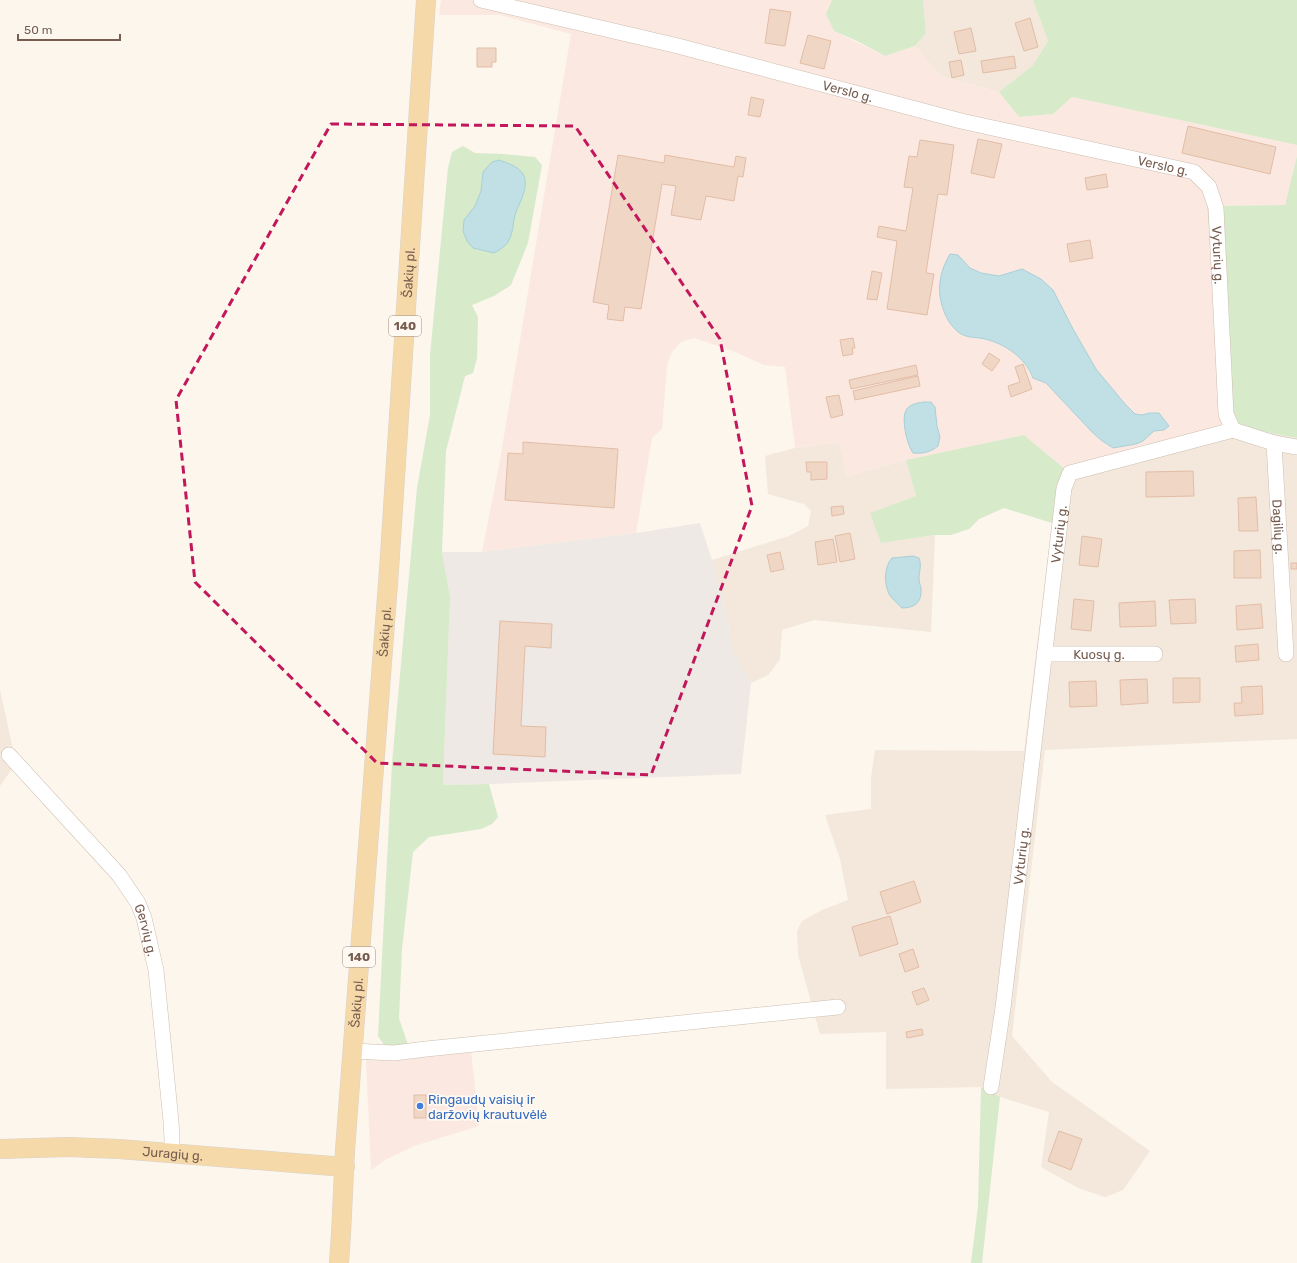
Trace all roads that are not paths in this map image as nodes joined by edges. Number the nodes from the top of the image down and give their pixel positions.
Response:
1 (426, 0) edge
2 (481, 0) edge
3 (1209, 187) joint
4 (1233, 430) junction
5 (1274, 443) junction
6 (1297, 447) edge
7 (1044, 654) junction
8 (1155, 654) dead end
9 (1286, 654) dead end
10 (9, 755) dead end
11 (838, 1008) dead end
12 (352, 1051) junction
13 (991, 1087) dead end
14 (0, 1149) edge
15 (171, 1153) junction
16 (345, 1167) junction
17 (339, 1263) edge

1 - 12 main road, Šakių pl. / 140
2 - 3 street, Verslo g.
3 - 4 street, Vyturių g.
4 - 5 street
4 - 7 street, Vyturių g.
5 - 6 street
5 - 9 street, Dagilių g.
7 - 8 street, Kuosų g.
7 - 13 street, Vyturių g.
10 - 15 street, Gervių g.
11 - 12 street
12 - 16 main road, Šakių pl. / 140
14 - 15 main road, Juragių g.
15 - 16 main road, Juragių g.
16 - 17 main road, Šakių pl. / 140

